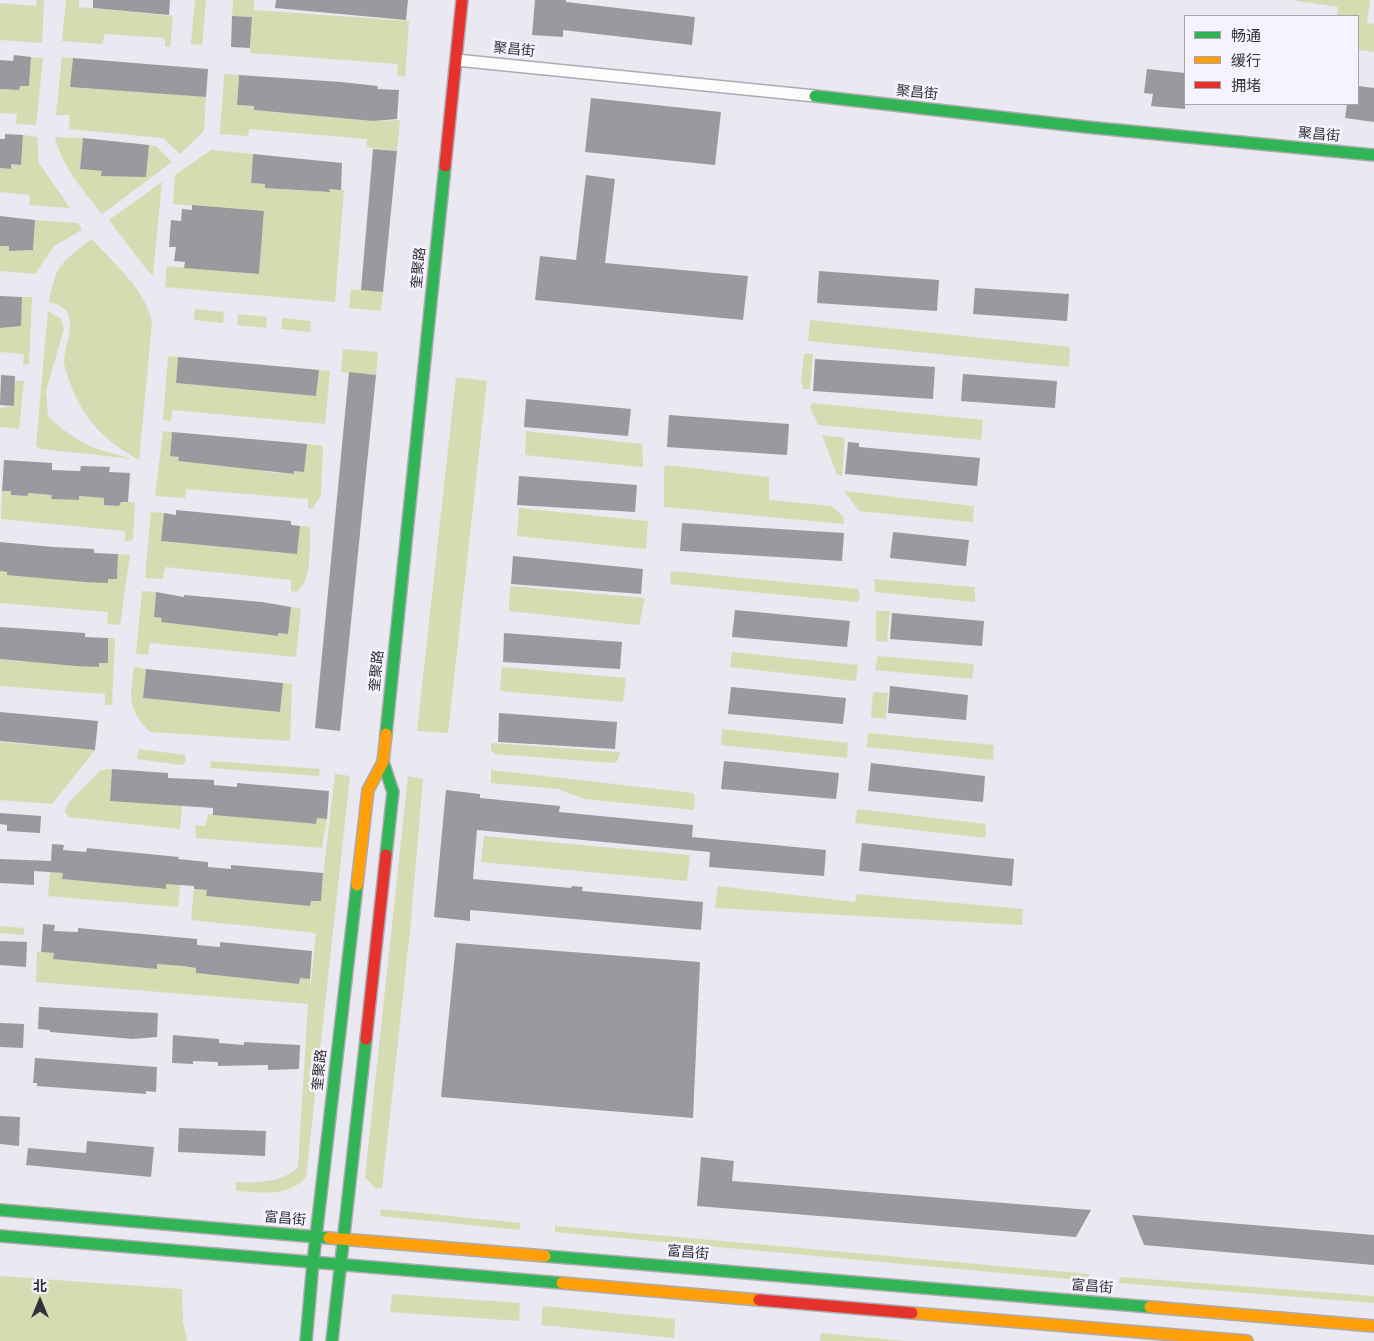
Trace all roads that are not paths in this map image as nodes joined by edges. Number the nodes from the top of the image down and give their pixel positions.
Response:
1 (462, 0) edge
2 (456, 60) junction
3 (815, 96) joint
4 (1374, 155) edge
5 (383, 762) junction
6 (0, 1210) edge
7 (0, 1236) edge
8 (317, 1237) junction
9 (344, 1239) junction
10 (313, 1262) junction
11 (340, 1265) junction
12 (1374, 1326) edge
13 (306, 1341) edge
14 (332, 1341) edge
15 (1247, 1341) edge

1 - 2 main road, 奎聚路
2 - 3 street, 聚昌街
2 - 5 main road, 奎聚路
3 - 4 main road, 聚昌街
5 - 8 main road, 奎聚路
5 - 9 main road
6 - 8 main road, 富昌街
7 - 10 main road
8 - 9 main road, 富昌街
8 - 10 main road, 奎聚路
9 - 11 main road
9 - 12 main road, 富昌街
10 - 11 main road
10 - 13 main road, 奎聚路
11 - 14 main road
11 - 15 main road

